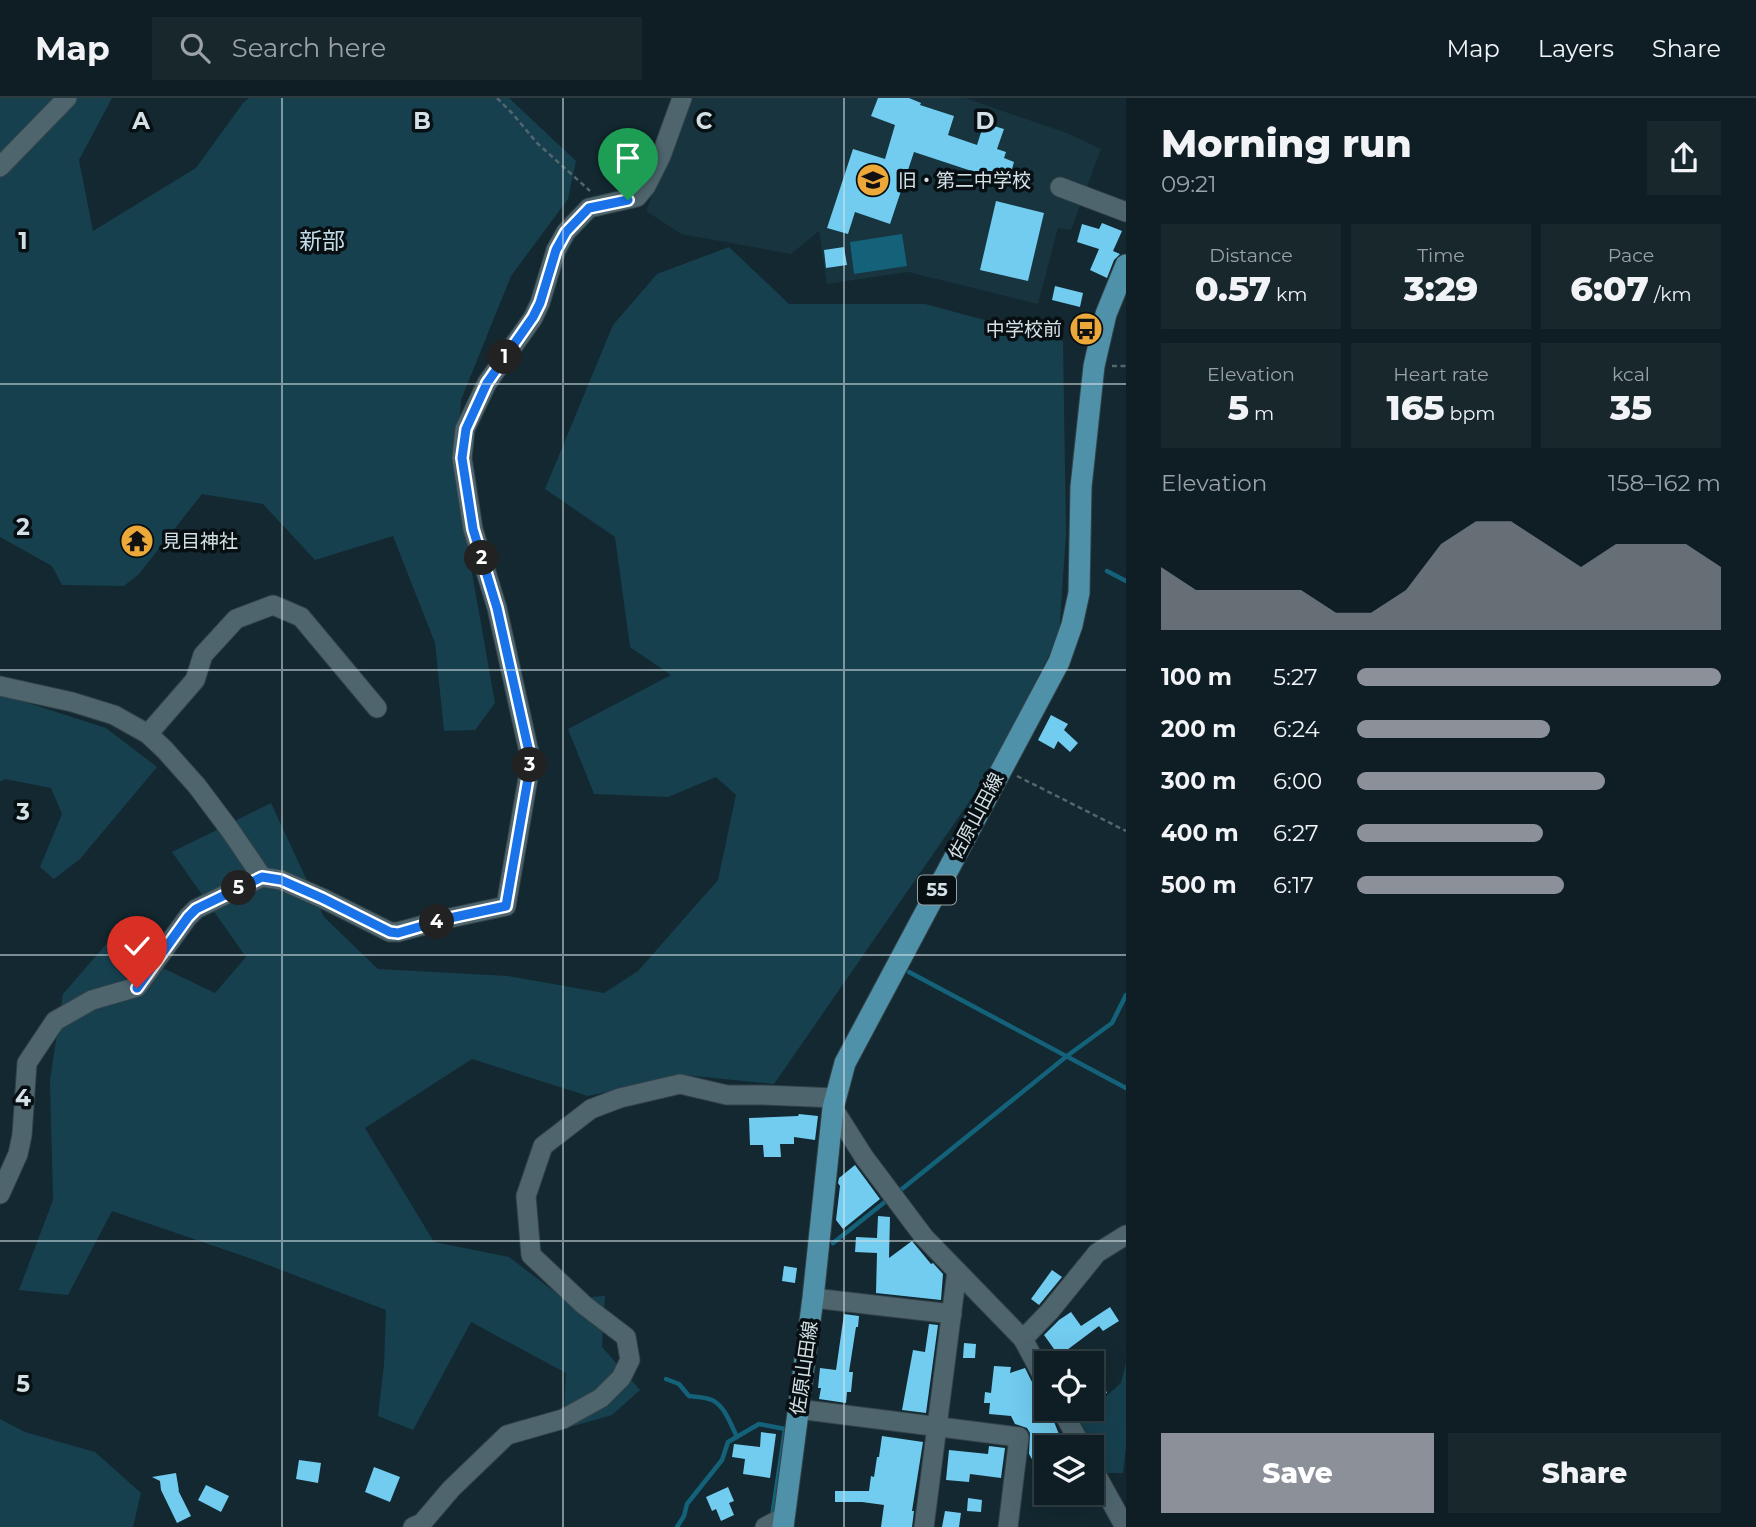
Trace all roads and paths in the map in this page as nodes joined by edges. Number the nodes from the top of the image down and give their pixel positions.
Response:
1 (67, 98) edge
2 (497, 98) edge
3 (682, 98) edge
4 (0, 167) edge
5 (1060, 187) dead end
6 (589, 208) junction
7 (1126, 212) edge
8 (1126, 265) edge
9 (0, 686) edge
10 (377, 708) dead end
11 (148, 734) junction
12 (1002, 768) junction
13 (1126, 831) edge
14 (262, 877) junction
15 (834, 1103) junction
16 (0, 1194) edge
17 (1126, 1235) edge
18 (957, 1270) junction
19 (813, 1298) junction
20 (951, 1314) junction
21 (1023, 1339) junction
22 (1034, 1360) edge
23 (798, 1409) junction
24 (937, 1426) junction
25 (1104, 1489) edge
26 (783, 1522) edge
27 (413, 1527) edge
28 (765, 1527) edge
29 (924, 1527) edge
30 (1008, 1527) edge
31 (1125, 1527) edge

1 - 4 street
2 - 6 path
3 - 6 street
5 - 7 street
6 - 14 street
8 - 12 main road, 佐原山田線 / 55
9 - 11 street
10 - 11 street
11 - 14 street
12 - 13 path
12 - 15 main road, 佐原山田線 / 55
14 - 16 street
15 - 18 street
15 - 19 main road, 佐原山田線 / 55
15 - 27 street
17 - 21 street
18 - 20 street
18 - 21 street
19 - 20 street
19 - 23 main road, 佐原山田線 / 55
20 - 24 street
21 - 22 street
23 - 24 street
23 - 26 main road, 佐原山田線 / 55
24 - 29 street
24 - 30 street
25 - 31 street
26 - 28 street

